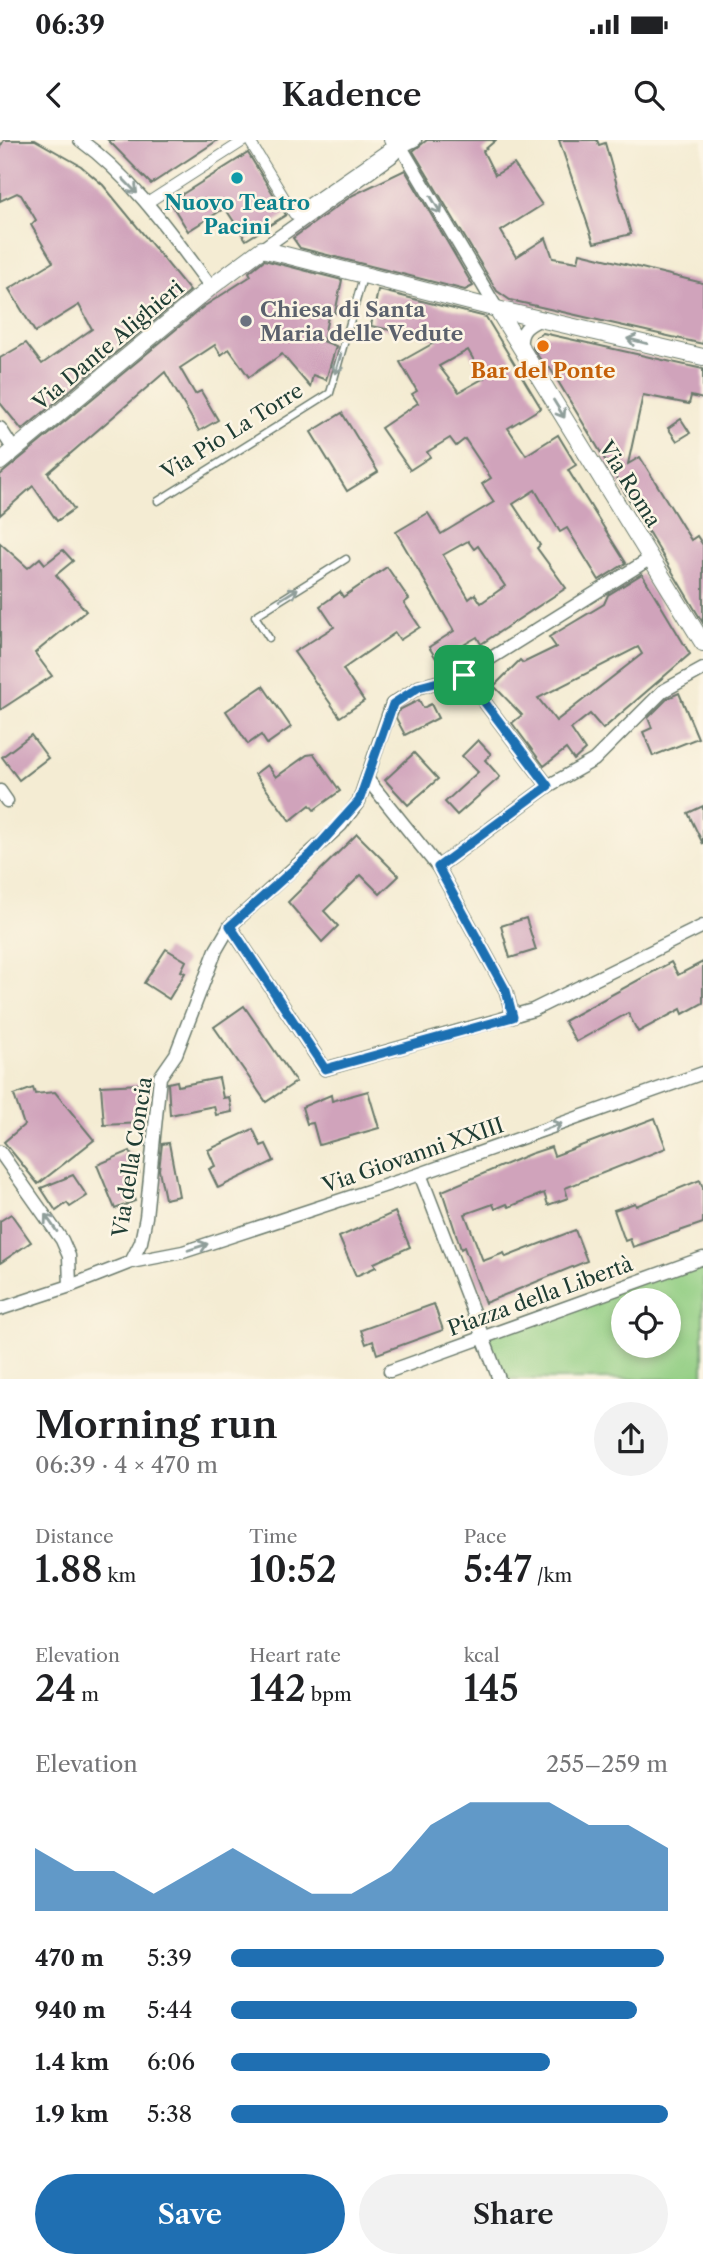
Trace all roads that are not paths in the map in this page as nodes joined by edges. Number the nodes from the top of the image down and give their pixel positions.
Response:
1 (80, 140) edge
2 (247, 140) edge
3 (415, 140) edge
4 (396, 142) edge
5 (147, 203) junction
6 (262, 249) junction
7 (364, 275) junction
8 (211, 287) junction
9 (497, 309) junction
10 (543, 318) junction
11 (521, 348) junction
12 (703, 357) edge
13 (0, 428) edge
14 (15, 450) junction
15 (0, 462) edge
16 (158, 500) dead end
17 (651, 558) junction
18 (346, 559) dead end
19 (270, 638) dead end
20 (703, 643) edge
21 (703, 669) edge
22 (464, 675) junction
23 (368, 780) junction
24 (548, 786) junction
25 (438, 867) junction
26 (230, 926) junction
27 (703, 926) edge
28 (513, 1017) junction
29 (703, 1073) edge
30 (0, 1152) edge
31 (420, 1174) junction
32 (703, 1258) edge
33 (131, 1262) junction
34 (71, 1286) junction
35 (0, 1309) edge
36 (484, 1338) junction
37 (390, 1371) dead end
38 (499, 1379) edge

1 -> 5 street
2 - 4 street
2 - 5 street
3 - 4 street
4 - 6 street
4 -> 9 street
5 - 8 street
6 - 7 street
6 - 8 street, Via Dante Alighieri
7 - 9 street
7 -> 16 lane, Via Pio La Torre
8 - 14 street, Via Dante Alighieri
9 - 10 street
9 - 11 street, Via Roma
10 - 11 street
12 -> 10 street
11 -> 17 street, Via Roma
13 - 14 street
14 - 15 street, Via Dante Alighieri
17 - 20 street, Via Roma
17 - 22 street, Via della Concia
19 -> 18 lane
21 - 24 street
22 - 23 street, Via della Concia
22 - 24 street
23 - 25 street
23 - 26 street, Via della Concia
24 - 25 street
25 - 28 street
26 - 28 street
26 - 33 street, Via della Concia
27 - 28 street
31 -> 29 street, Via Giovanni XXIII
34 -> 30 street
33 -> 31 street, Via Giovanni XXIII
31 - 36 street
32 - 36 street, Piazza della Libertà
33 - 34 street, Via della Concia
34 - 35 street, Via della Concia
36 - 37 street, Piazza della Libertà
36 - 38 street

